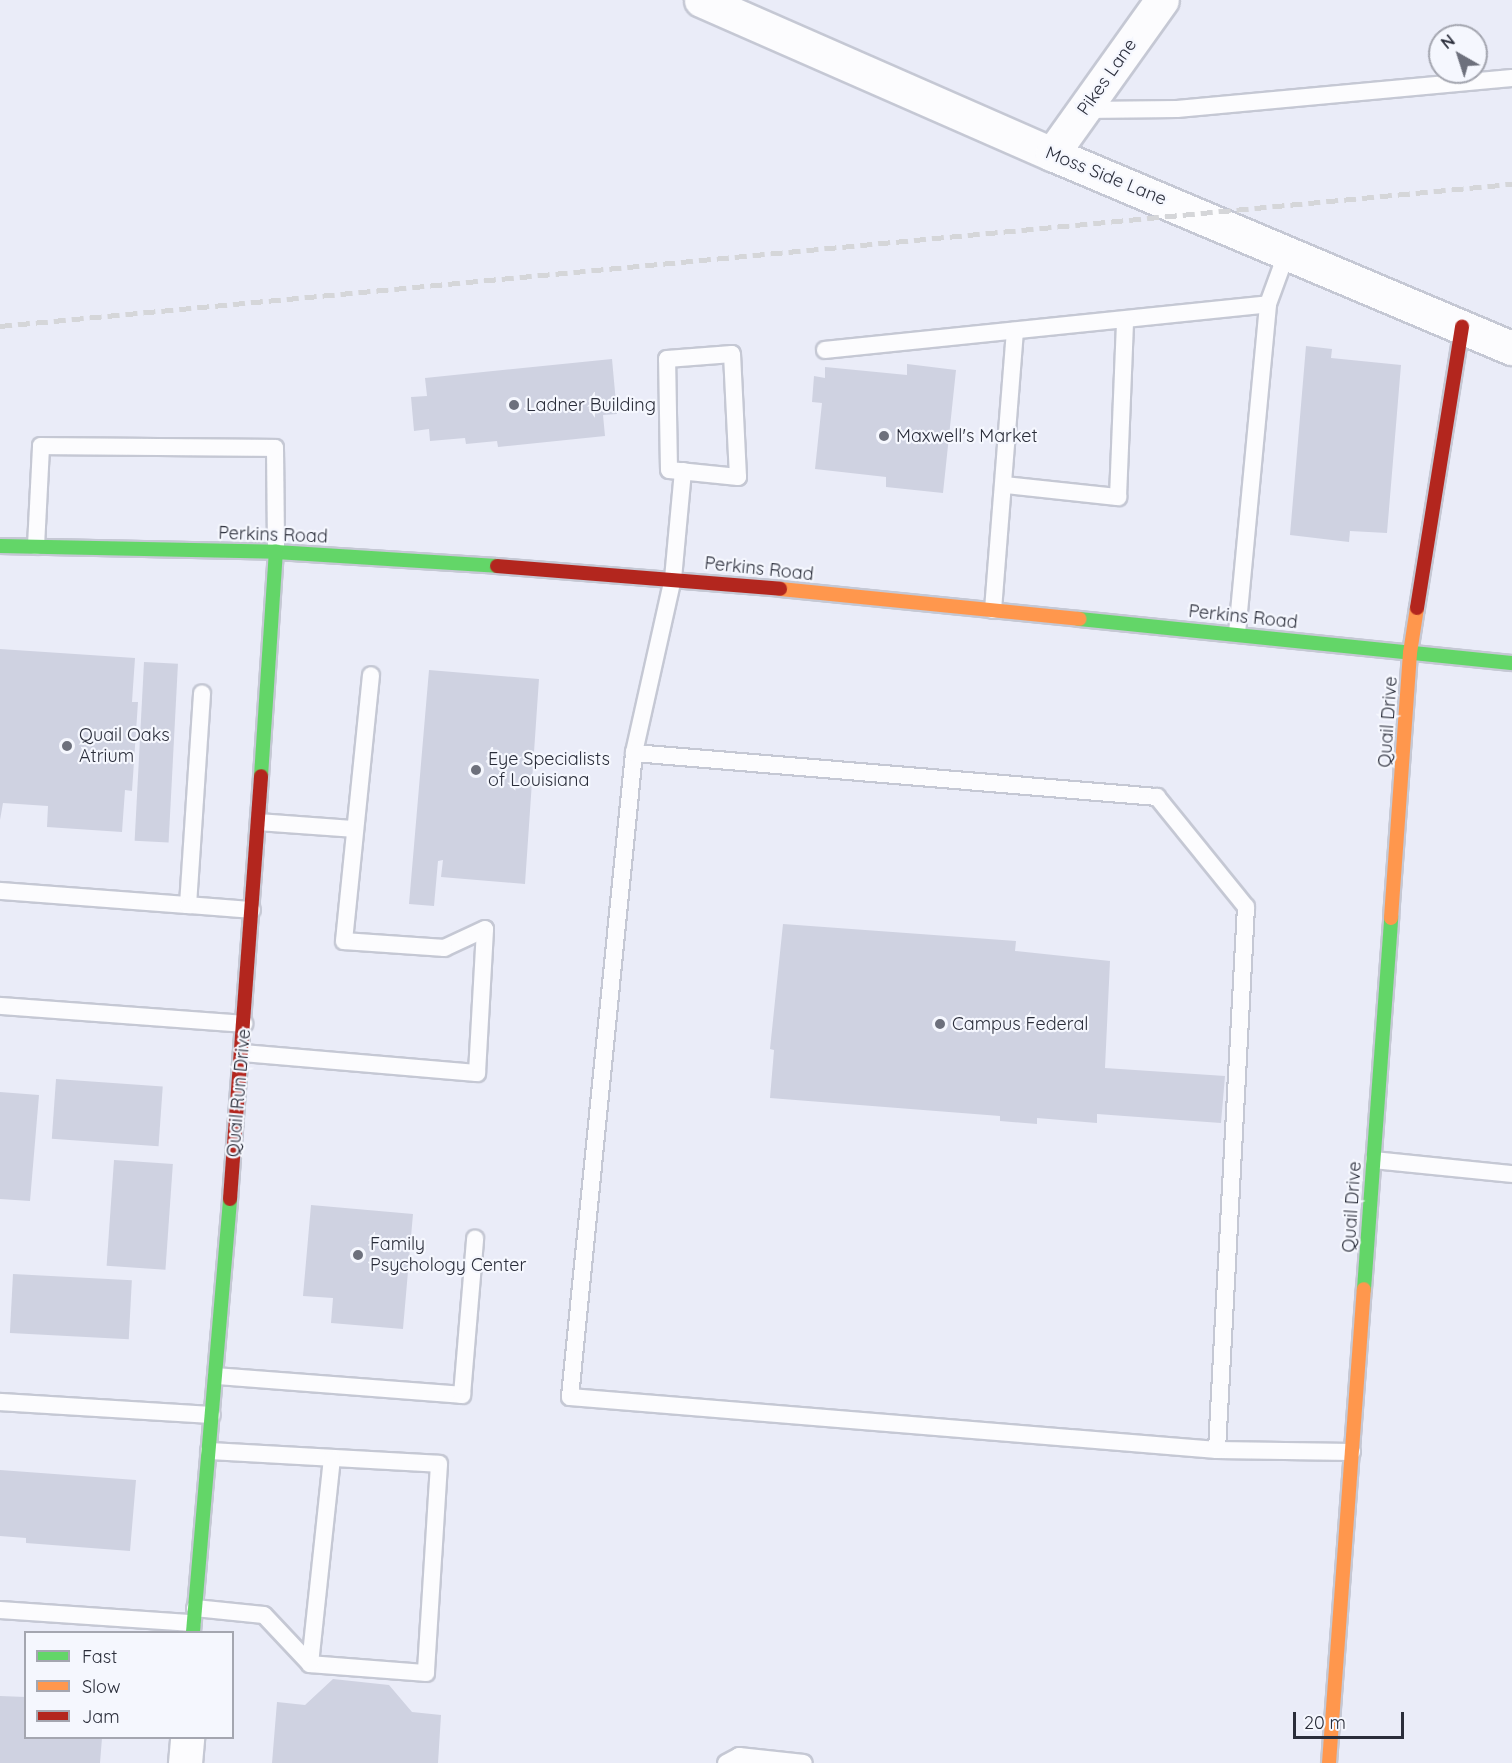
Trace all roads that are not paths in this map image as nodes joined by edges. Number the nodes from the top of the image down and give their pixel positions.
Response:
1 (701, 0) edge
2 (1162, 0) edge
3 (1512, 78) edge
4 (1083, 110) junction
5 (1052, 154) junction
6 (1287, 252) junction
7 (1268, 304) junction
8 (1125, 320) junction
9 (1462, 327) junction
10 (1015, 331) junction
11 (1512, 348) edge
12 (825, 350) dead end
13 (683, 471) junction
14 (1005, 485) junction
15 (0, 546) edge
16 (36, 546) junction
17 (276, 552) junction
18 (673, 578) junction
19 (993, 610) junction
20 (1237, 633) junction
21 (1410, 653) junction
22 (1512, 663) edge
23 (371, 675) dead end
24 (202, 693) dead end
25 (634, 753) junction
26 (259, 822) junction
27 (355, 829) junction
28 (0, 891) edge
29 (188, 905) junction
30 (252, 910) junction
31 (0, 1006) edge
32 (244, 1024) junction
33 (242, 1053) junction
34 (1374, 1160) junction
35 (1512, 1174) edge
36 (475, 1239) dead end
37 (216, 1376) junction
38 (0, 1402) edge
39 (212, 1415) junction
40 (1217, 1449) junction
41 (209, 1451) junction
42 (1352, 1452) junction
43 (332, 1459) junction
44 (0, 1610) edge
45 (194, 1621) edge
46 (310, 1664) junction
47 (187, 1739) edge
48 (185, 1763) edge
49 (726, 1763) edge
50 (804, 1763) edge
51 (1329, 1763) edge

1 - 5 street, Moss Side Lane
2 - 4 street, Pikes Lane
3 - 4 lane
4 - 5 street, Pikes Lane
5 - 6 street, Moss Side Lane
6 - 7 lane
6 - 9 street, Moss Side Lane
7 - 8 lane
7 - 20 lane
8 - 10 lane
8 - 14 lane
9 - 11 street, Moss Side Lane
9 - 21 street, Quail Drive
10 - 12 lane
10 - 14 lane
13 - 13 lane
13 - 18 lane
14 - 19 lane
15 - 16 street, Perkins Road
16 - 17 street, Perkins Road
16 - 17 lane
17 - 18 street, Perkins Road
17 - 26 street, Quail Run Drive
18 - 19 street, Perkins Road
18 - 25 lane
19 - 20 street, Perkins Road
20 - 21 street, Perkins Road
21 - 22 street, Perkins Road
21 - 34 street, Quail Drive
23 - 27 lane
24 - 29 lane
25 - 40 lane
25 - 40 lane
26 - 27 lane
26 - 30 street, Quail Run Drive
27 - 33 lane
28 - 29 lane
29 - 30 lane
30 - 32 street, Quail Run Drive
31 - 32 lane
32 - 33 street, Quail Run Drive
33 - 37 street, Quail Run Drive
34 - 35 lane
34 - 42 street, Quail Drive
36 - 37 lane
37 - 39 street, Quail Run Drive
38 - 39 lane
39 - 41 street, Quail Run Drive
40 - 42 lane
41 - 43 lane
41 - 45 street, Quail Run Drive
42 - 51 street, Quail Drive
43 - 46 lane
43 - 46 lane
44 - 45 lane
45 - 46 lane
47 - 48 street
49 - 50 lane

